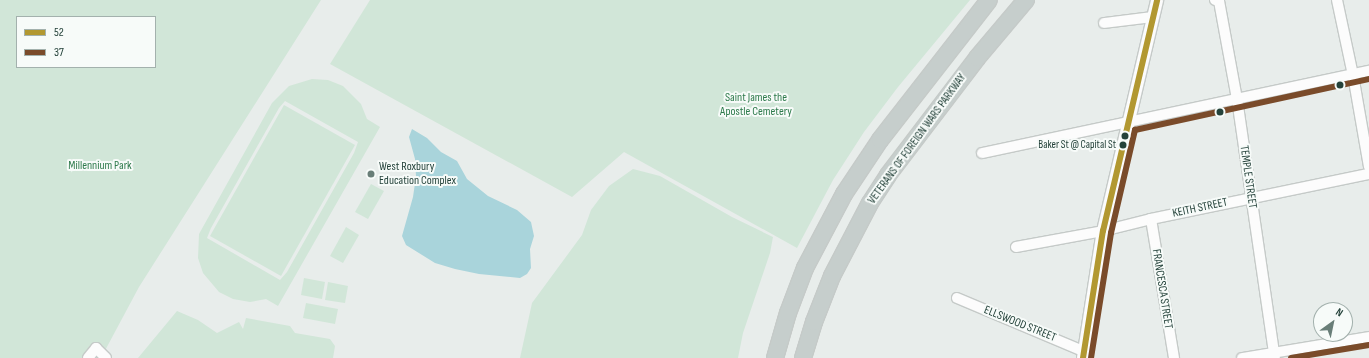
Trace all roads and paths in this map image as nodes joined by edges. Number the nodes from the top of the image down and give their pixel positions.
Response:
1 (989, 0) edge
2 (1026, 0) edge
3 (1157, 0) edge
4 (1219, 0) edge
5 (1337, 0) edge
6 (1152, 17) junction
7 (1104, 23) dead end
8 (1369, 72) edge
9 (1353, 75) junction
10 (1236, 99) junction
11 (1128, 123) junction
12 (982, 153) dead end
13 (1369, 167) edge
14 (1369, 174) edge
15 (1251, 198) junction
16 (1151, 219) junction
17 (1103, 231) junction
18 (1016, 247) dead end
19 (956, 298) dead end
20 (1369, 338) edge
21 (1083, 355) edge
22 (1274, 356) edge
23 (88, 358) edge
24 (106, 358) edge
25 (775, 358) edge
26 (804, 358) edge
27 (1174, 358) edge
28 (1242, 358) edge

1 - 25 highway
2 - 26 highway, VETERANS OF FOREIGN WARS PARKWAY
3 - 6 street
4 - 10 street, TEMPLE STREET
5 - 9 street
6 - 7 street
6 - 11 street
8 - 9 street
9 - 10 street
9 - 13 street
10 - 11 street
10 - 15 street, TEMPLE STREET
11 - 12 street
11 - 17 street
14 - 15 street, KEITH STREET
15 - 16 street, KEITH STREET
15 - 22 street, TEMPLE STREET
16 - 17 street, KEITH STREET
16 - 27 street, FRANCESCA STREET
17 - 18 street, KEITH STREET
17 - 21 street
19 - 21 street, ELLSWOOD STREET
20 - 22 street
22 - 28 street
23 - 24 street

